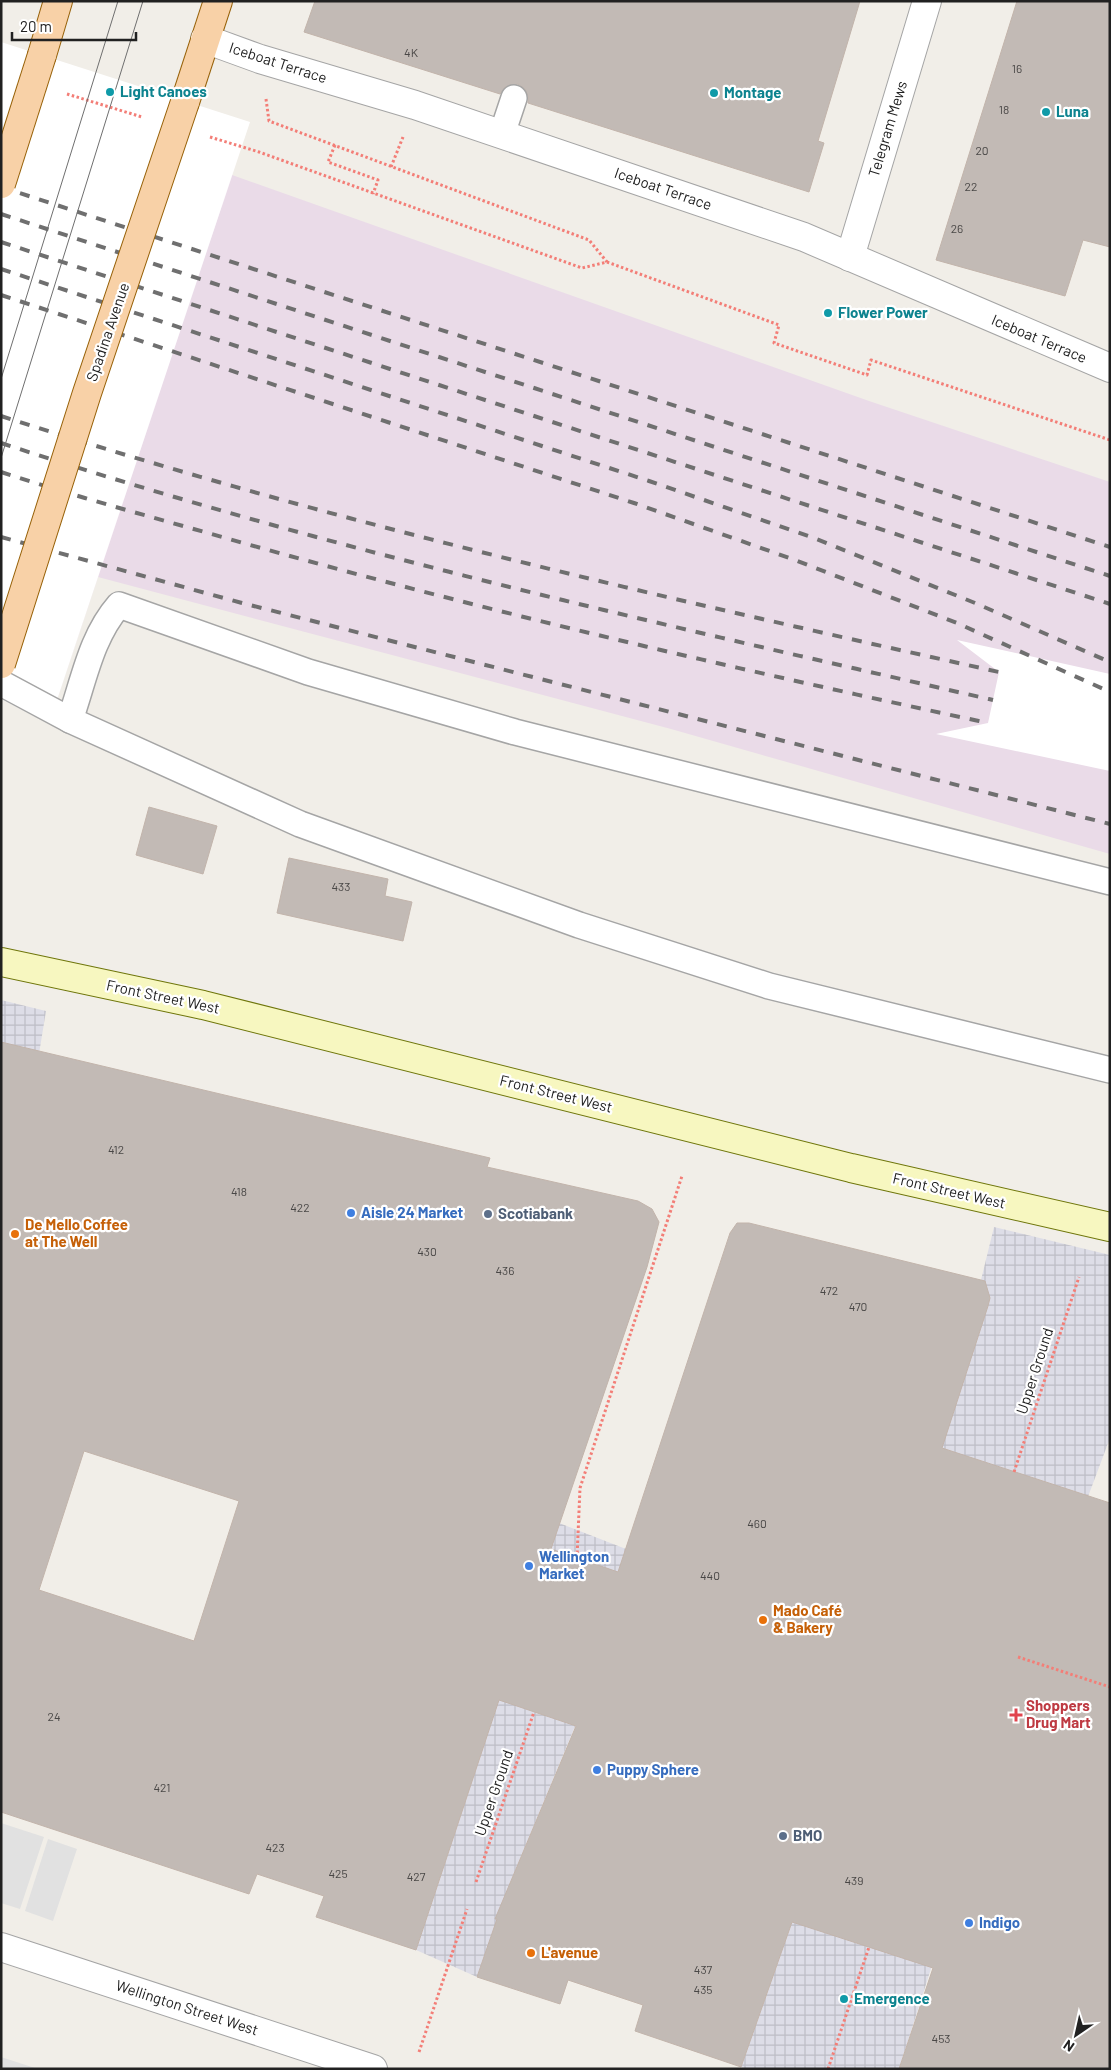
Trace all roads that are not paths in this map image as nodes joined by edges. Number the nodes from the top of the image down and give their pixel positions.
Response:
1 (58, 1) edge
2 (218, 1) edge
3 (927, 1) edge
4 (206, 39) junction
5 (514, 98) dead end
6 (502, 134) junction
7 (1, 184) edge
8 (850, 257) junction
9 (1110, 368) edge
10 (1, 664) edge
11 (1, 683) edge
12 (70, 720) junction
13 (1110, 882) edge
14 (1, 962) edge
15 (1110, 1070) edge
16 (1110, 1228) edge
17 (1, 1947) edge
18 (361, 2067) edge

1 - 7 main road, bridge
2 - 4 main road, Spadina Avenue
3 - 8 street, Telegram Mews
4 - 6 street, Iceboat Terrace
4 - 10 main road, Spadina Avenue, bridge
5 - 6 lane
6 - 8 street, Iceboat Terrace
8 - 9 street, Iceboat Terrace
11 - 12 lane
12 - 13 lane
12 - 15 lane
14 - 16 main road, Front Street West
17 - 18 street, Wellington Street West

